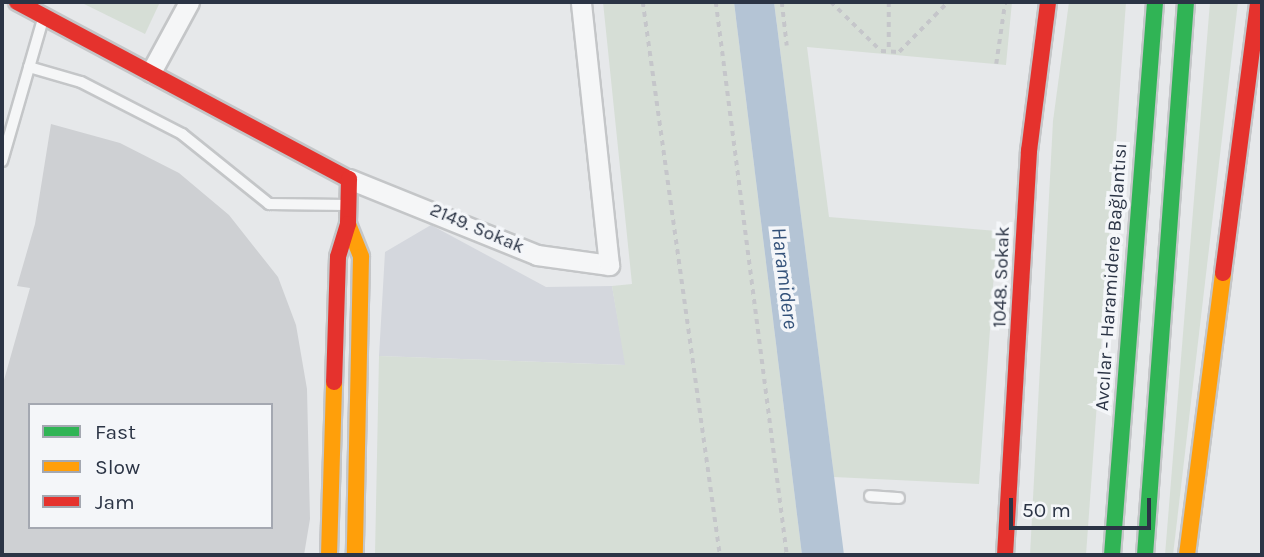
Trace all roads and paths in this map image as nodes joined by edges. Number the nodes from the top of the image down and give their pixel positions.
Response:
1 (17, 2) edge
2 (190, 2) edge
3 (581, 2) edge
4 (643, 2) edge
5 (716, 2) edge
6 (782, 2) edge
7 (831, 2) edge
8 (889, 2) edge
9 (948, 2) edge
10 (1004, 2) edge
11 (1048, 2) edge
12 (1137, 2) edge
13 (1155, 2) edge
14 (1186, 2) edge
15 (1258, 2) edge
16 (44, 16) junction
17 (787, 46) dead end
18 (889, 51) junction
19 (996, 64) dead end
20 (29, 67) junction
21 (151, 72) junction
22 (1256, 73) edge
23 (2, 161) edge
24 (349, 179) junction
25 (348, 205) junction
26 (348, 224) junction
27 (1136, 235) junction
28 (1207, 419) junction
29 (870, 496) dead end
30 (899, 498) dead end
31 (329, 555) edge
32 (355, 555) edge
33 (720, 555) edge
34 (787, 555) edge
35 (1005, 555) edge
36 (1112, 555) edge
37 (1145, 555) edge
38 (1187, 555) edge
39 (1199, 555) edge

1 - 16 main road
2 - 21 street
3 - 24 street, 2149. Sokak
4 - 33 path
5 - 34 path
6 - 17 path
7 - 18 path
8 - 18 path
9 - 18 path
10 - 19 path
11 - 35 main road, 1048. Sokak
12 - 27 main road
13 - 27 main road, Avcılar - Haramidere Bağlantısı
14 - 37 main road
15 - 22 main road
16 - 20 lane
16 - 21 main road
20 - 23 lane
20 - 25 lane
21 - 24 main road
22 - 28 main road
24 - 25 main road
25 - 26 main road
26 - 31 main road
26 - 32 main road
27 - 36 main road, Avcılar - Haramidere Bağlantısı
28 - 38 main road
28 - 39 main road
29 - 30 lane

